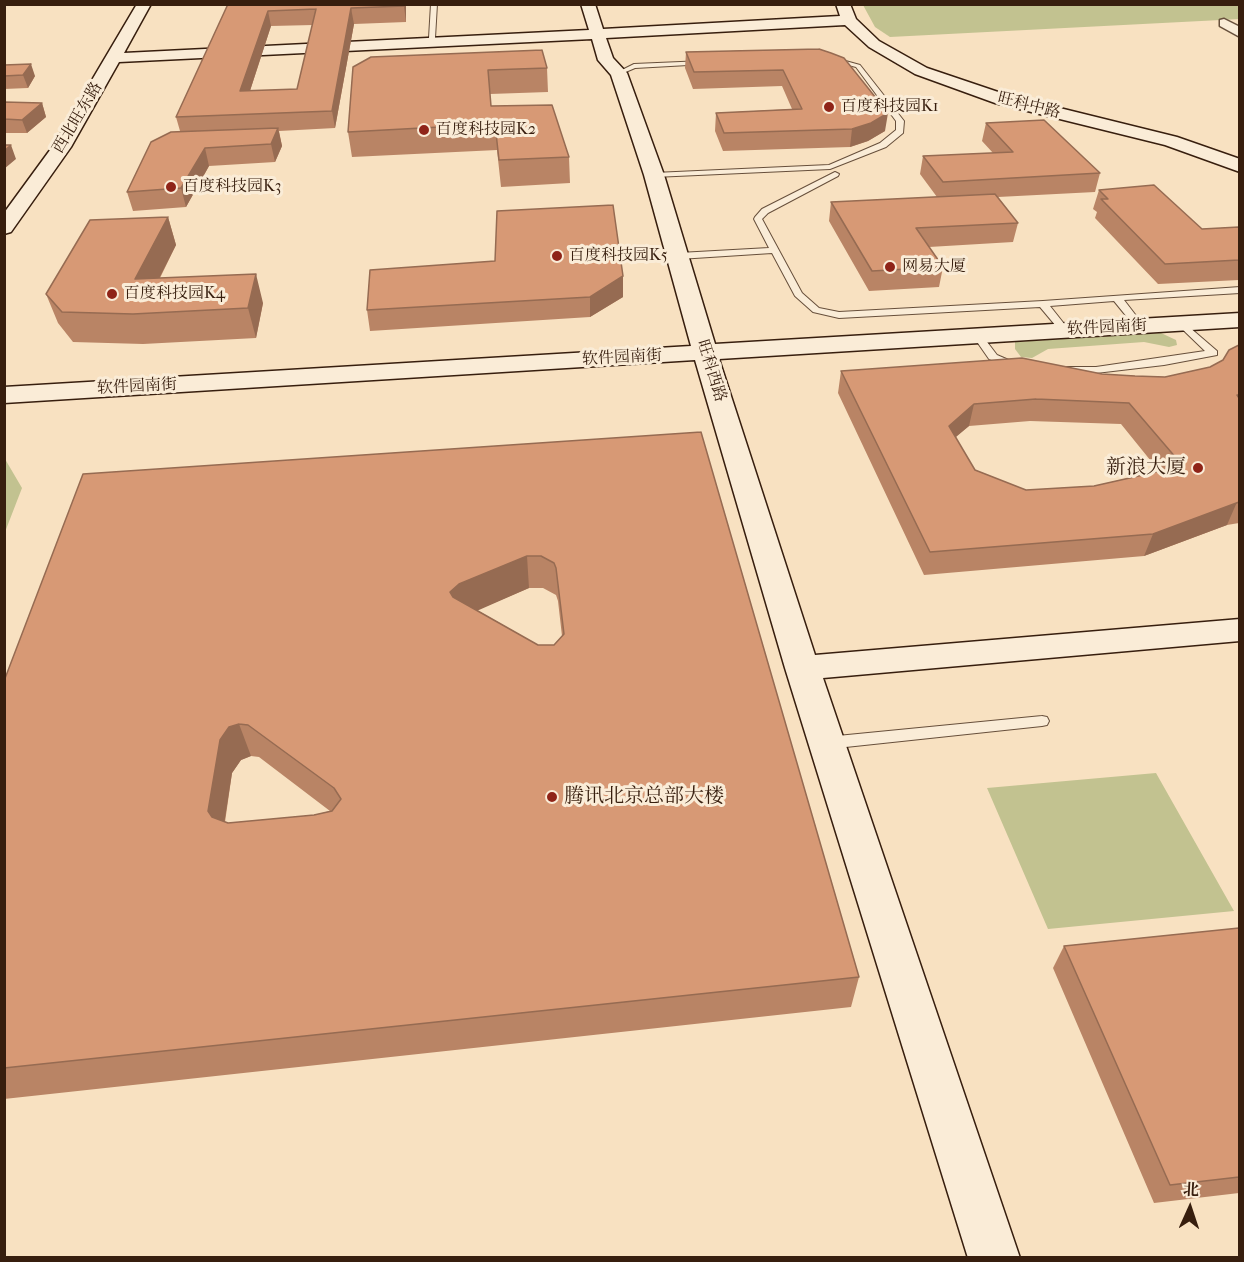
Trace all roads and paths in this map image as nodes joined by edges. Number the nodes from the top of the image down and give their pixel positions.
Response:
1 (144, 4) edge
2 (434, 4) edge
3 (588, 4) edge
4 (600, 4) edge
5 (847, 13) edge
6 (1224, 23) dead end
7 (604, 31) junction
8 (1239, 33) edge
9 (432, 38) junction
10 (113, 57) junction
11 (821, 57) edge
12 (716, 62) edge
13 (619, 73) junction
14 (1239, 166) edge
15 (835, 174) dead end
16 (654, 175) junction
17 (4, 228) edge
18 (775, 250) junction
19 (679, 256) junction
20 (1239, 290) edge
21 (1117, 298) junction
22 (1043, 304) junction
23 (1239, 320) edge
24 (1181, 323) junction
25 (1139, 326) junction
26 (1064, 330) junction
27 (978, 336) junction
28 (705, 353) junction
29 (1024, 367) edge
30 (1057, 370) edge
31 (4, 395) edge
32 (1239, 630) edge
33 (802, 668) junction
34 (1042, 721) dead end
35 (827, 743) junction
36 (994, 1257) edge

1 - 10 street, 西北旺东路
2 - 9 lane
3 - 7 street
4 - 7 street
5 - 7 street
5 - 14 street, 旺科中路
6 - 8 street
7 - 9 street
7 - 10 street
7 - 13 street, 旺科西路
9 - 10 street
10 - 17 street, 西北旺东路
11 - 16 lane
12 - 13 lane
13 - 16 street, 旺科西路
15 - 18 lane
16 - 19 street, 旺科西路
18 - 19 lane
18 - 22 lane
19 - 28 street, 旺科西路
20 - 21 lane
21 - 22 lane
21 - 25 lane
22 - 26 lane
23 - 24 street, 软件园南街
24 - 25 street, 软件园南街
24 - 30 lane
25 - 26 street, 软件园南街
26 - 27 street, 软件园南街
27 - 28 street, 软件园南街
27 - 29 lane
28 - 31 street, 软件园南街
28 - 33 street, 旺科西路
32 - 33 street
33 - 35 street, 旺科西路
34 - 35 lane
35 - 36 street, 旺科西路

